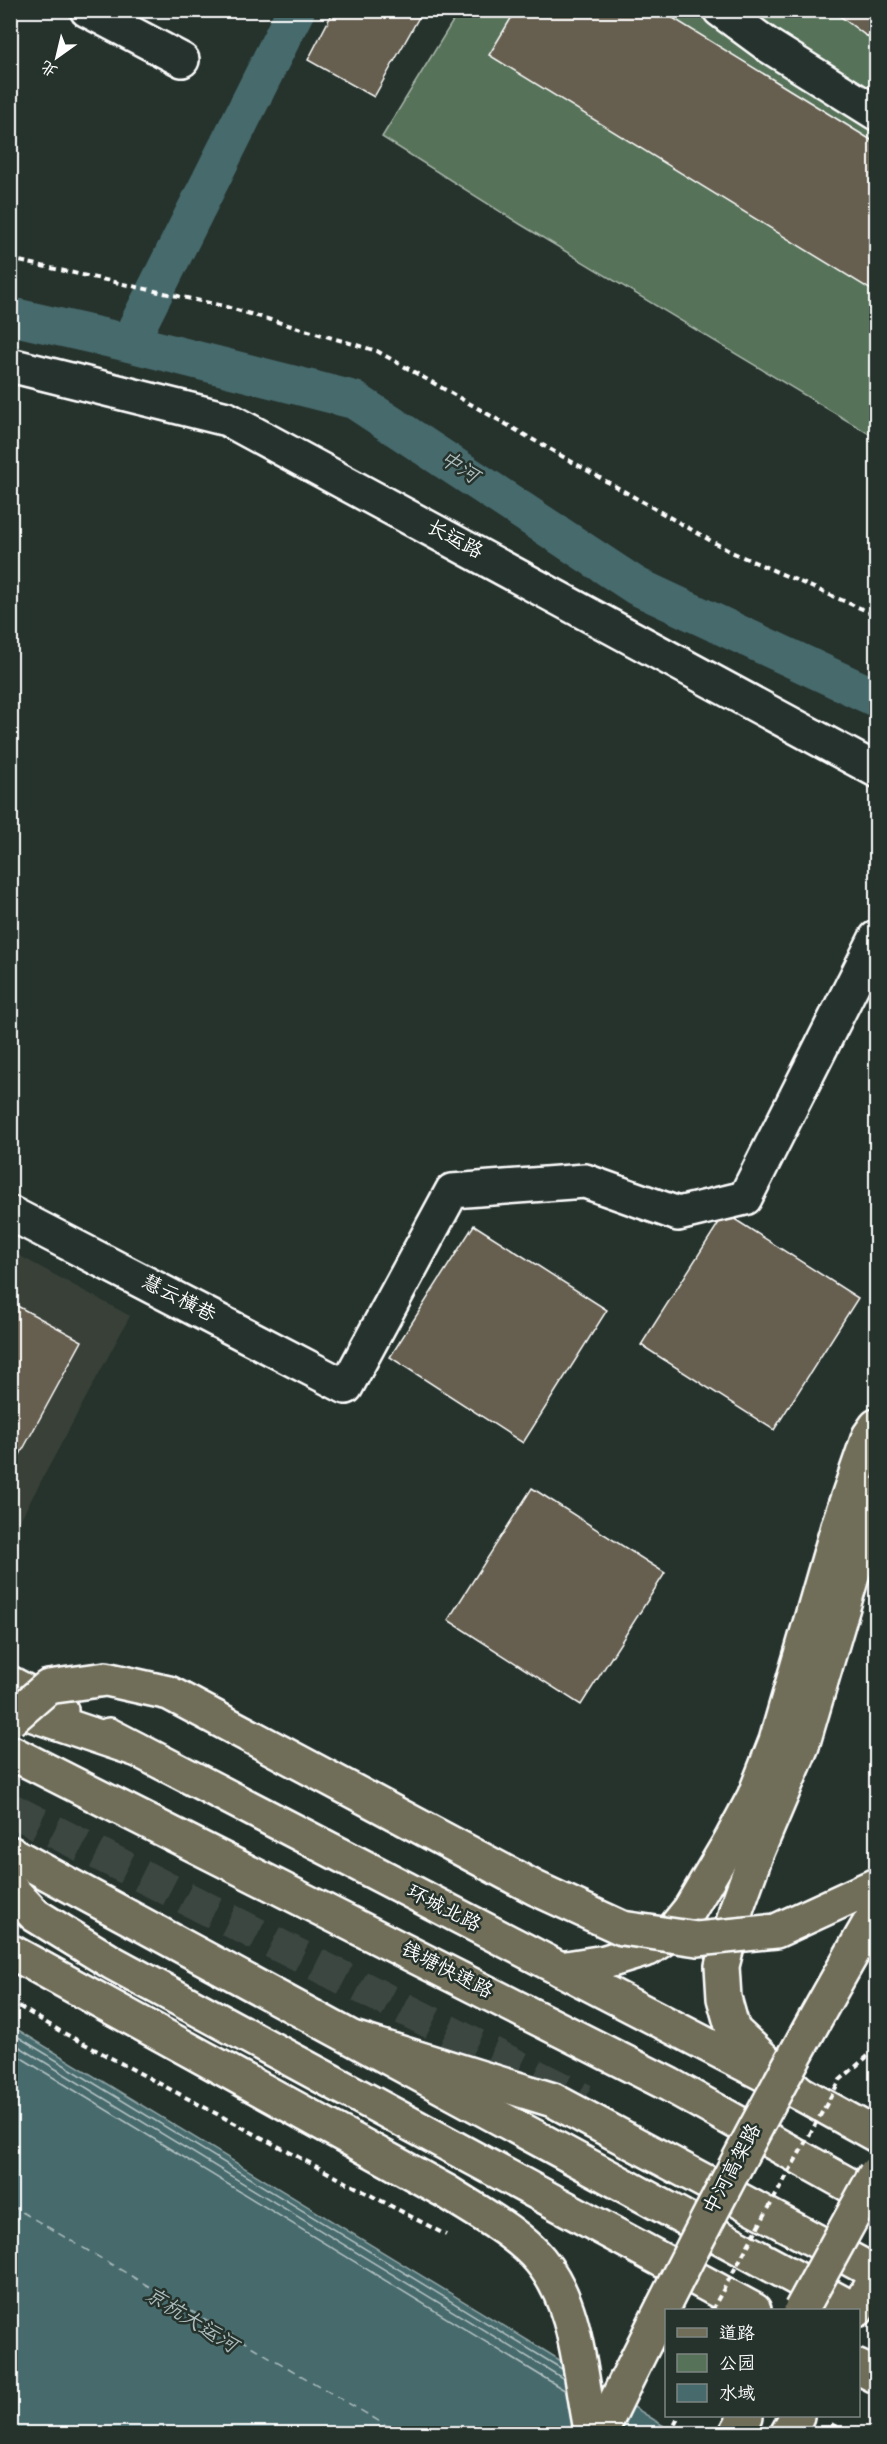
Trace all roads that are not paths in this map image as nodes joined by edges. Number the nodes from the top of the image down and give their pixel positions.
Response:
1 (87, 10) edge
2 (720, 10) edge
3 (182, 60) dead end
4 (876, 113) edge
5 (10, 366) edge
6 (876, 770) edge
7 (876, 938) edge
8 (10, 1213) edge
9 (876, 1426) edge
10 (876, 1495) edge
11 (10, 1683) edge
12 (10, 1707) edge
13 (10, 1720) edge
14 (135, 1749) junction
15 (10, 1752) edge
16 (744, 1846) junction
17 (10, 1853) edge
18 (876, 1886) edge
19 (10, 1888) edge
20 (876, 1912) edge
21 (10, 1951) edge
22 (560, 1969) junction
23 (356, 2038) junction
24 (800, 2092) junction
25 (876, 2135) edge
26 (876, 2173) edge
27 (876, 2200) edge
28 (876, 2274) edge
29 (752, 2309) edge
30 (802, 2309) edge
31 (853, 2309) edge
32 (858, 2309) edge
33 (860, 2313) edge
34 (876, 2322) edge
35 (860, 2368) edge
36 (876, 2376) edge
37 (745, 2417) edge
38 (796, 2417) edge
39 (592, 2433) edge
40 (600, 2433) edge
41 (736, 2433) edge
42 (787, 2433) edge

1 - 3 street
2 - 4 street
5 - 6 street, 长运路
7 - 8 street, 慧云横巷
9 - 16 main road
10 - 16 main road
11 - 14 main road, 环城北路
12 - 14 main road
13 - 18 main road, bridge
14 - 22 main road, 环城北路
15 - 27 main road, 钱塘快速路
16 - 22 main road
16 - 24 main road
17 - 23 main road
19 - 29 main road
20 - 40 main road, 中河高架路, bridge
21 - 39 main road, bridge
22 - 24 main road, 环城北路
23 - 28 main road
23 - 31 main road
24 - 25 main road, 环城北路
26 - 30 main road, bridge
28 - 32 main road
33 - 34 main road
35 - 36 main road
37 - 41 main road
38 - 42 main road

